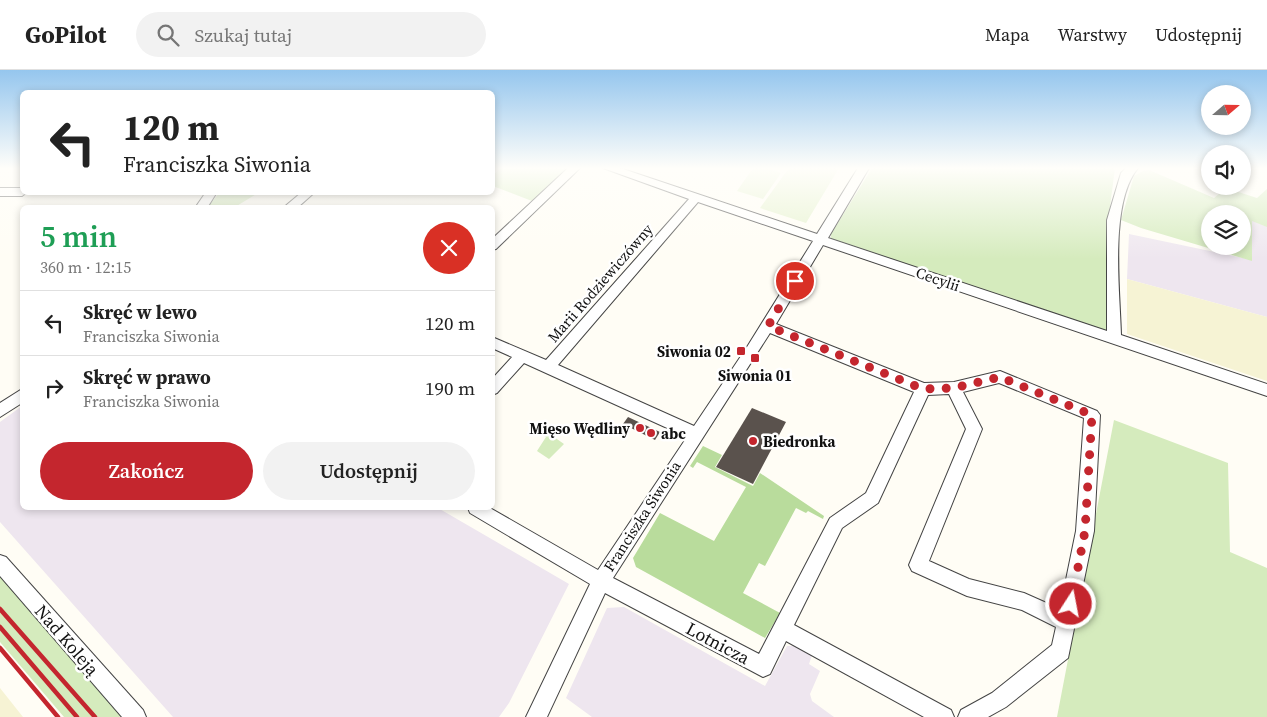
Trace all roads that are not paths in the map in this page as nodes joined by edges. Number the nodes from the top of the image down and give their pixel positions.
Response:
1 (543, 198) edge
2 (696, 198) joint
3 (846, 198) edge
4 (1119, 198) edge
5 (820, 240) junction
6 (495, 243) edge
7 (768, 326) junction
8 (1114, 338) junction
9 (495, 343) edge
10 (522, 356) junction
11 (548, 367) junction
12 (495, 385) edge
13 (954, 388) junction
14 (923, 389) junction
15 (1267, 390) edge
16 (20, 396) edge
17 (0, 411) edge
18 (696, 434) junction
19 (479, 510) edge
20 (0, 563) edge
21 (601, 581) junction
22 (1067, 622) junction
23 (783, 629) junction
24 (136, 717) edge
25 (536, 717) edge
26 (944, 717) edge
27 (968, 717) edge

1 - 6 street
2 - 5 street, Cecylii
2 - 11 street, Marii Rodziewiczówny
3 - 5 street, Franciszka Siwonia
4 - 8 street
5 - 7 street, Franciszka Siwonia
5 - 8 street, Cecylii
7 - 14 street
7 - 18 street, Franciszka Siwonia
8 - 15 street, Cecylii
9 - 10 street
10 - 11 street
10 - 12 street
11 - 18 street
13 - 14 street
13 - 22 street
13 - 22 street
14 - 23 street
16 - 17 street
18 - 21 street, Franciszka Siwonia
19 - 21 street, Lotnicza
20 - 24 street, Nad Koleją
21 - 23 street, Lotnicza
21 - 25 street, Franciszka Siwonia
22 - 27 street
23 - 26 street

